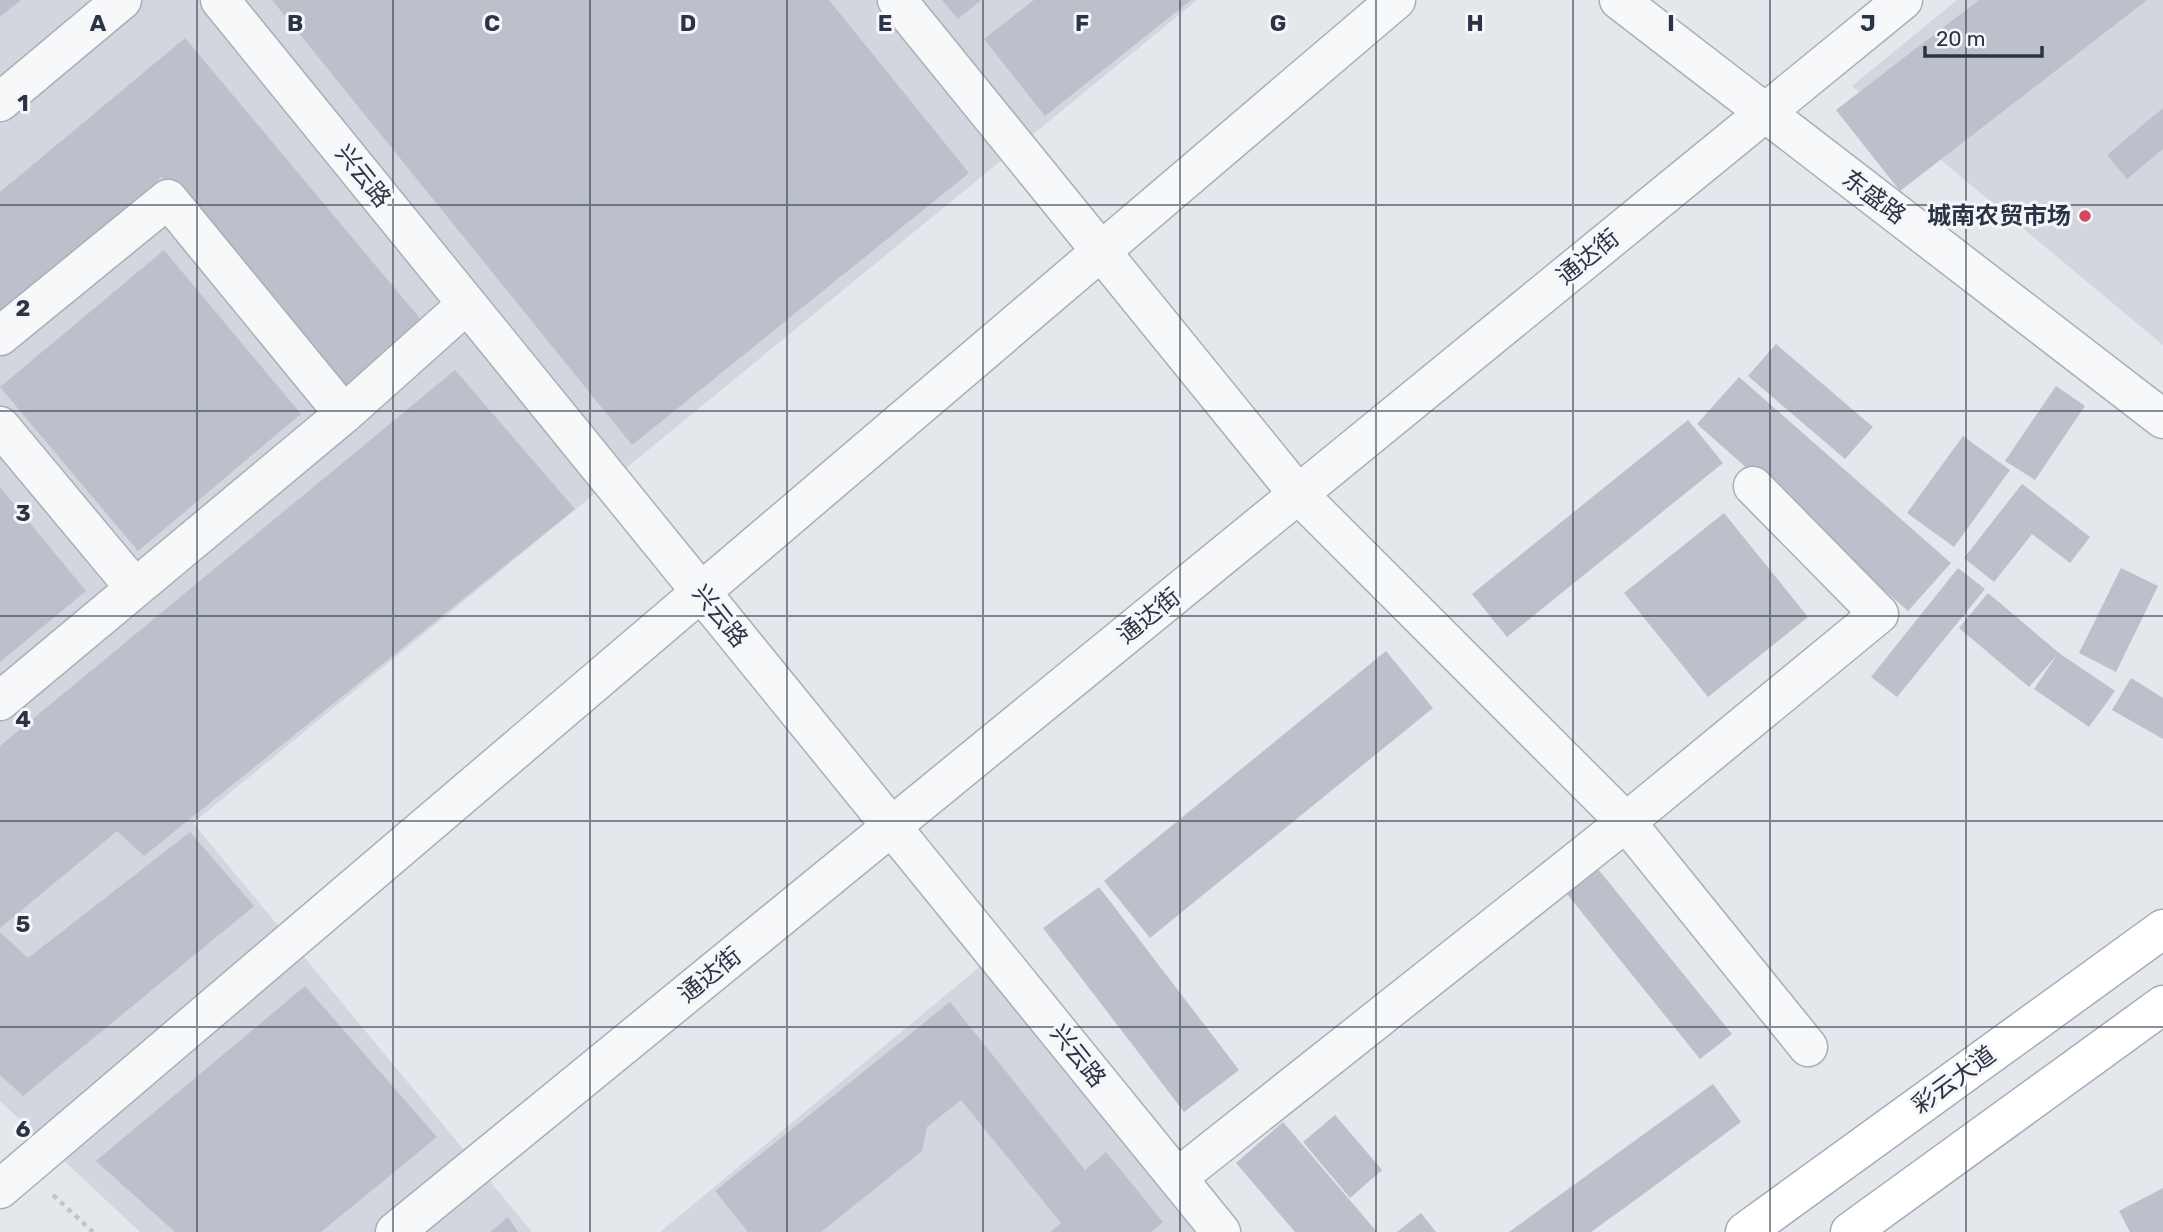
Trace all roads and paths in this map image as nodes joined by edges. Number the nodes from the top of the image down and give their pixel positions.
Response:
1 (122, 0) edge
2 (220, 0) edge
3 (897, 0) edge
4 (1396, 0) edge
5 (1619, 0) edge
6 (1903, 0) edge
7 (0, 102) edge
8 (1764, 114) junction
9 (1101, 251) junction
10 (467, 304) junction
11 (0, 336) edge
12 (344, 414) junction
13 (2163, 419) edge
14 (0, 426) edge
15 (1753, 486) dead end
16 (1298, 494) junction
17 (135, 588) junction
18 (701, 592) junction
19 (0, 701) edge
20 (1626, 822) junction
21 (892, 827) junction
22 (2163, 929) edge
23 (2163, 1005) edge
24 (1808, 1047) dead end
25 (1177, 1178) junction
26 (0, 1189) edge
27 (395, 1232) edge
28 (1221, 1232) edge
29 (1745, 1232) edge
30 (1850, 1232) edge

1 - 7 street
2 - 10 street, 兴云路
3 - 9 street
4 - 9 street
5 - 8 street, 东盛路
6 - 8 street, 通达街
8 - 13 street, 东盛路
8 - 16 street, 通达街
9 - 16 street
9 - 18 street
10 - 12 street
10 - 18 street, 兴云路
11 - 12 street
12 - 17 street
14 - 17 street
15 - 20 street
16 - 20 street
16 - 21 street, 通达街
17 - 19 street
18 - 21 street, 兴云路
18 - 26 street
20 - 24 street
20 - 25 street
21 - 25 street, 兴云路
21 - 27 street, 通达街
22 - 29 main road, 彩云大道
23 - 30 main road
25 - 28 street, 兴云路

